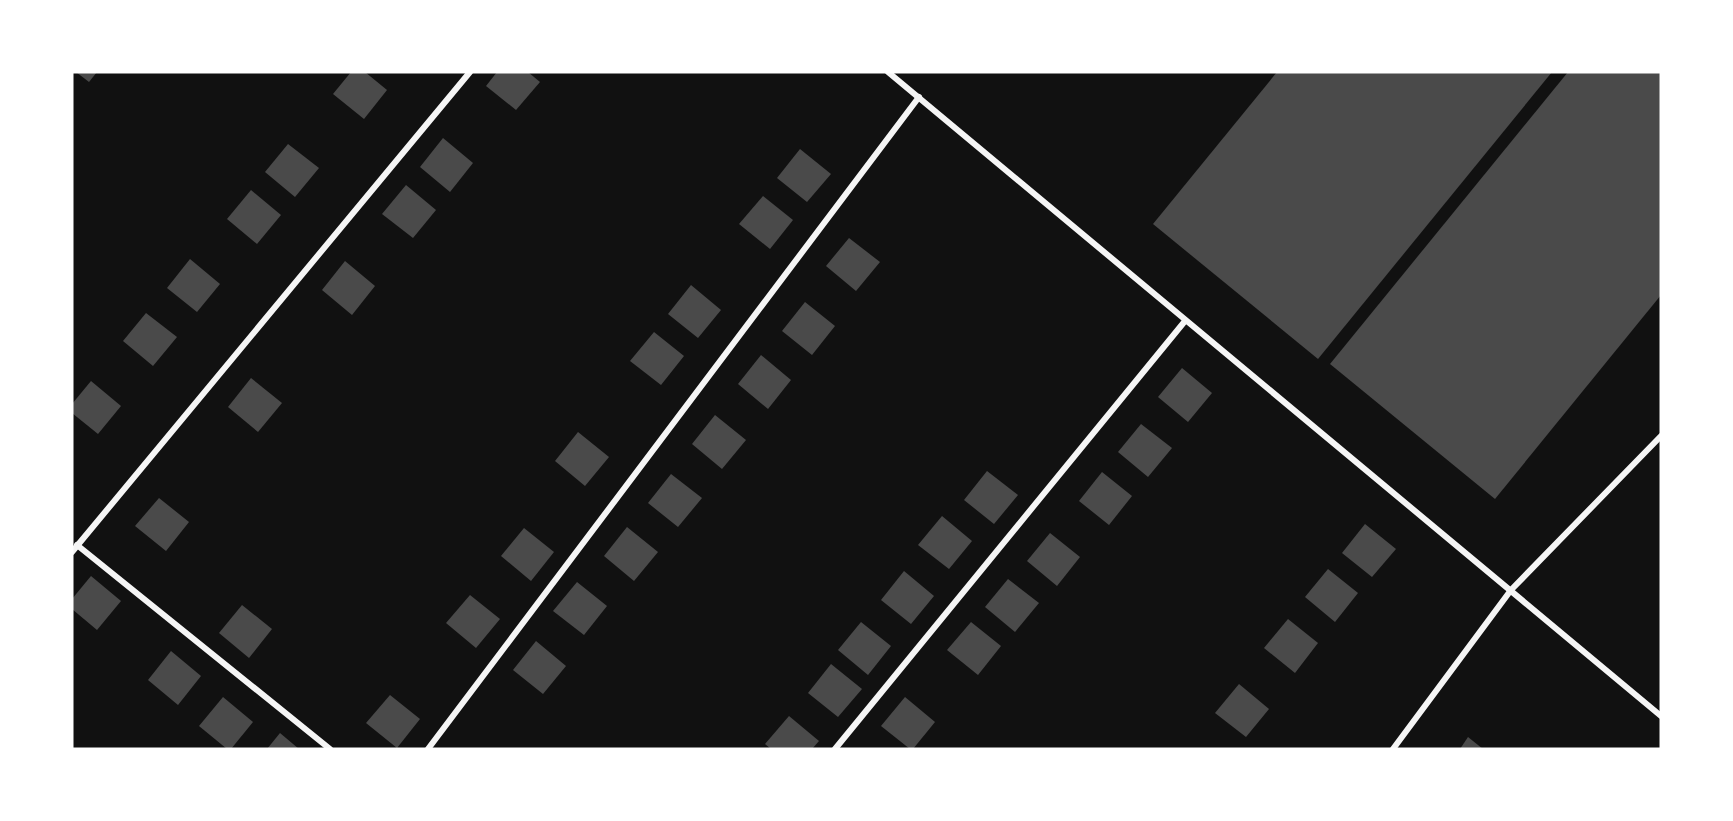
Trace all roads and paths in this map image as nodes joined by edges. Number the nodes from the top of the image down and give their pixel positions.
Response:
1 (470, 72) edge
2 (888, 72) edge
3 (918, 97) junction
4 (1185, 321) junction
5 (1661, 436) edge
6 (77, 545) junction
7 (72, 552) edge
8 (1510, 590) junction
9 (1661, 716) edge
10 (330, 749) edge
11 (428, 749) edge
12 (835, 749) edge
13 (1393, 749) edge

1 - 6 street
2 - 3 street
3 - 4 street
3 - 11 street
4 - 8 street
4 - 12 street
5 - 8 street
6 - 7 street
6 - 10 street
8 - 9 street
8 - 13 street

